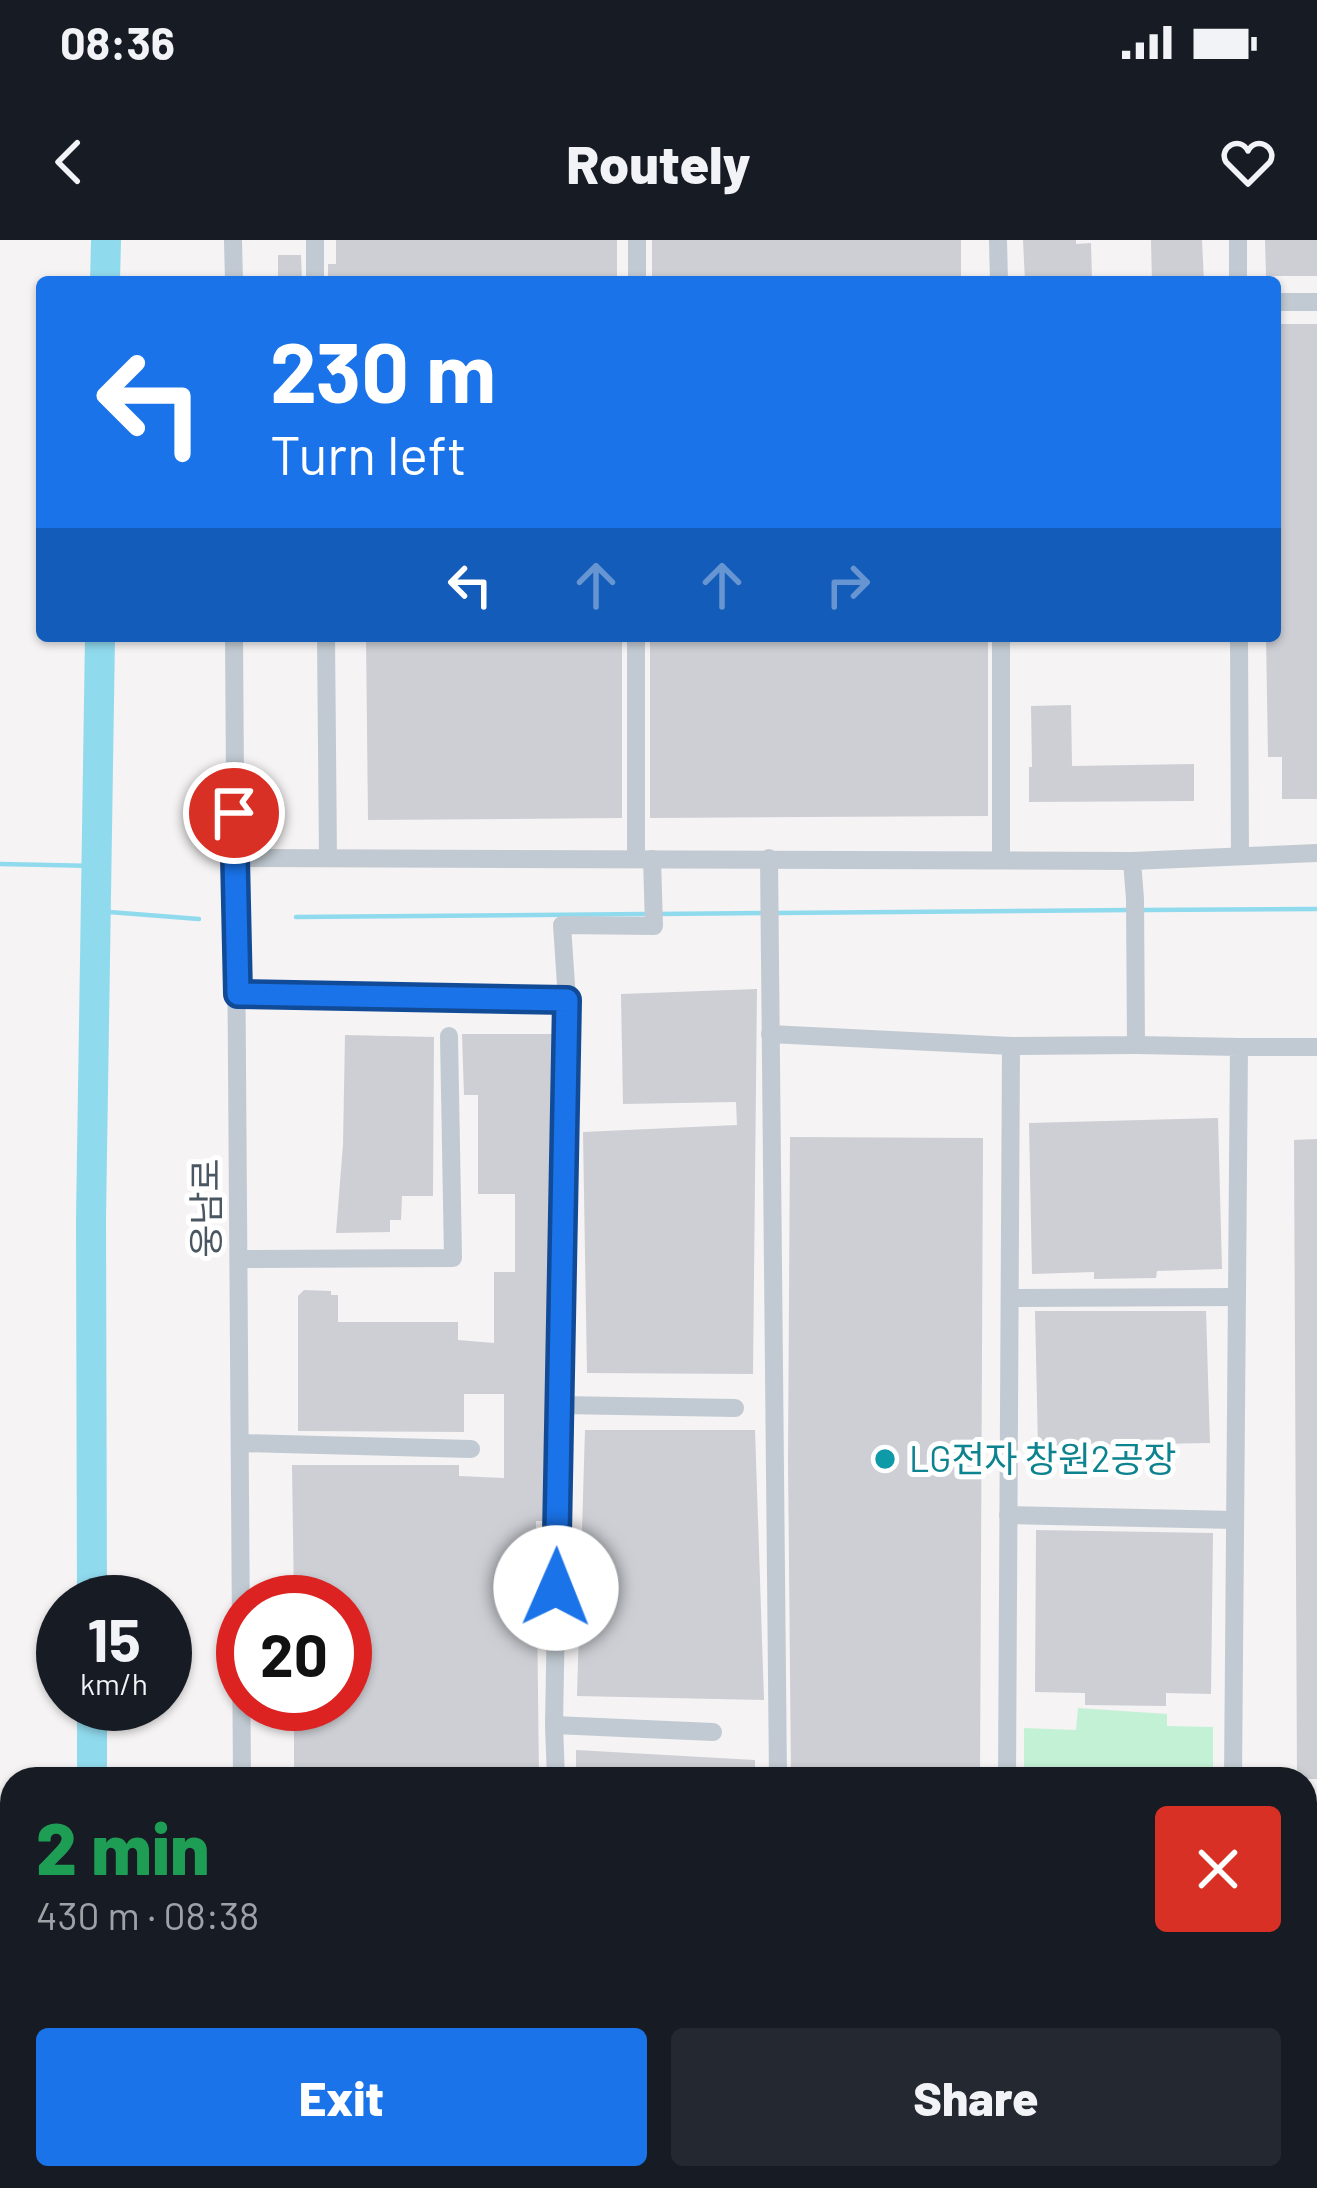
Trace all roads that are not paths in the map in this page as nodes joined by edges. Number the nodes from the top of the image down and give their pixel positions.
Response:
1 (233, 240) edge
2 (315, 240) edge
3 (637, 240) edge
4 (998, 240) edge
5 (1238, 240) edge
6 (234, 276) edge
7 (315, 276) edge
8 (637, 276) edge
9 (999, 276) edge
10 (1238, 276) edge
11 (1281, 302) edge
12 (1317, 302) edge
13 (234, 642) edge
14 (326, 642) edge
15 (636, 642) edge
16 (1001, 642) edge
17 (1239, 642) edge
18 (1317, 853) edge
19 (1240, 856) junction
20 (233, 858) junction
21 (328, 858) junction
22 (770, 858) junction
23 (644, 859) junction
24 (1001, 860) junction
25 (1132, 861) junction
26 (238, 994) junction
27 (567, 1000) junction
28 (770, 1034) junction
29 (449, 1036) dead end
30 (1136, 1045) junction
31 (1011, 1046) junction
32 (1239, 1047) junction
33 (1317, 1047) edge
34 (239, 1259) junction
35 (1237, 1297) junction
36 (1011, 1298) junction
37 (560, 1406) junction
38 (735, 1408) dead end
39 (240, 1444) junction
40 (471, 1449) dead end
41 (1008, 1515) junction
42 (1235, 1520) junction
43 (554, 1725) junction
44 (713, 1732) dead end
45 (242, 1767) edge
46 (556, 1767) edge
47 (778, 1767) edge
48 (1007, 1767) edge
49 (1233, 1767) edge

1 - 6 street
2 - 7 street
3 - 8 street
4 - 9 street
5 - 10 street
11 - 12 street
13 - 20 street, 웅남로
14 - 21 street
15 - 23 street
16 - 24 street
17 - 19 street
18 - 19 street
19 - 25 street
20 - 21 street
20 - 26 street, 웅남로
21 - 23 street
22 - 23 street
22 - 24 street
22 - 28 street
23 - 27 street
24 - 25 street
25 - 30 street
26 - 27 street
26 - 34 street, 웅남로
27 - 37 street
28 - 31 street
28 - 47 street
29 - 34 street
30 - 31 street
30 - 32 street
31 - 36 street
32 - 33 street
32 - 35 street
34 - 39 street, 웅남로
35 - 36 street
35 - 42 street
36 - 41 street
37 - 38 street
37 - 43 street
39 - 40 street
39 - 45 street, 웅남로
41 - 42 street
41 - 48 street
42 - 49 street
43 - 44 street
43 - 46 street

